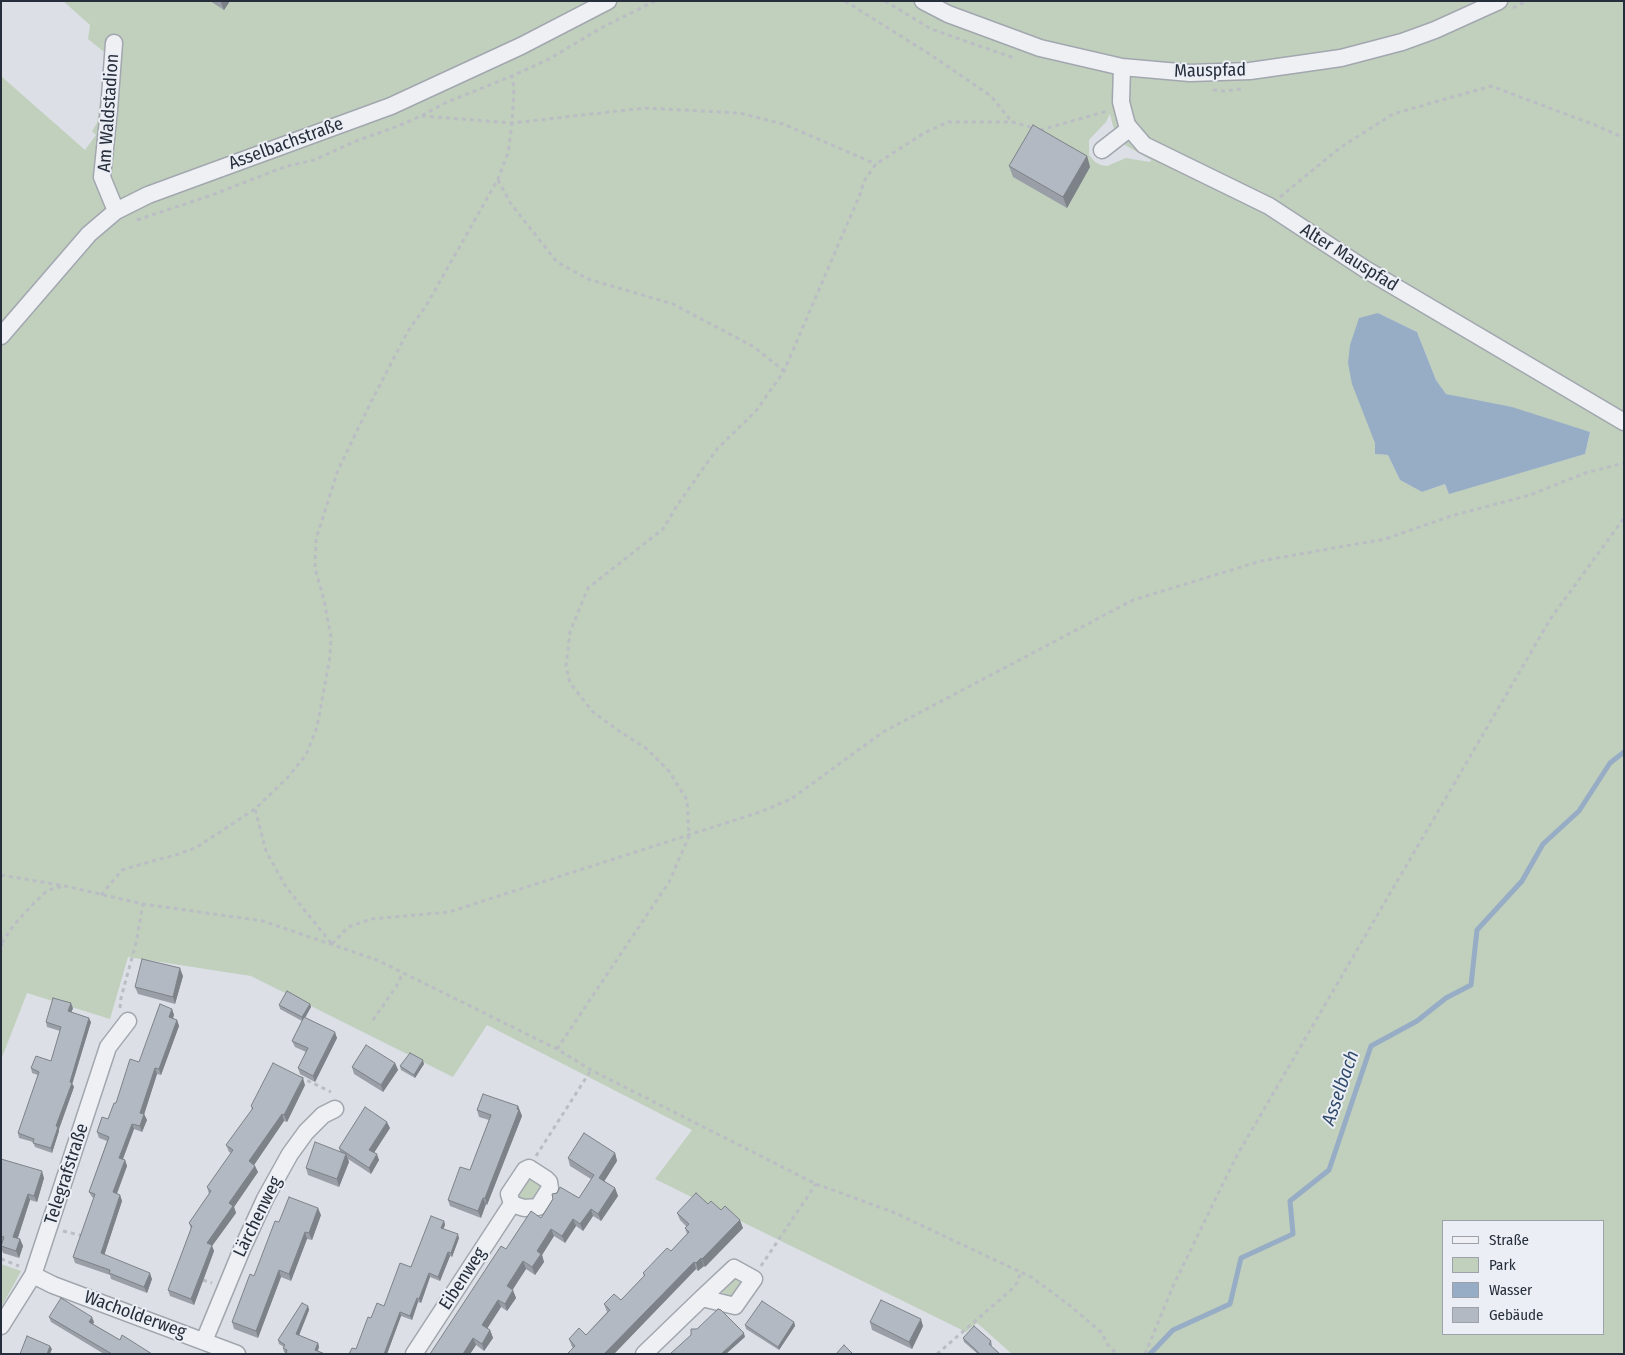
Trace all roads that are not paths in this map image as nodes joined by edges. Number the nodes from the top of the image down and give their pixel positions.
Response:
1 (608, 1) edge
2 (923, 1) edge
3 (1498, 1) edge
4 (114, 43) dead end
5 (1122, 67) junction
6 (1129, 129) junction
7 (1102, 150) dead end
8 (116, 211) junction
9 (1, 336) edge
10 (1624, 422) edge
11 (128, 1021) dead end
12 (335, 1109) dead end
13 (512, 1204) junction
14 (33, 1275) junction
15 (702, 1298) junction
16 (1, 1326) edge
17 (204, 1341) junction
18 (221, 1351) edge
19 (238, 1354) edge
20 (414, 1354) edge
21 (644, 1354) edge

1 - 8 street, Asselbachstraße
2 - 5 street, Mauspfad
3 - 5 street, Mauspfad
4 - 8 street, Am Waldstadion
5 - 6 street, Alter Mauspfad
6 - 7 street
6 - 10 street, Alter Mauspfad
8 - 9 street, Asselbachstraße
11 - 14 street, Telegrafstraße
12 - 17 street, Lärchenweg
13 - 13 street, Eibenweg
13 - 20 street, Eibenweg
14 - 16 street, Telegrafstraße
14 - 17 street, Wacholderweg
15 - 15 street
15 - 21 street
17 - 18 street, Wacholderweg
18 - 19 street, Wacholderweg

